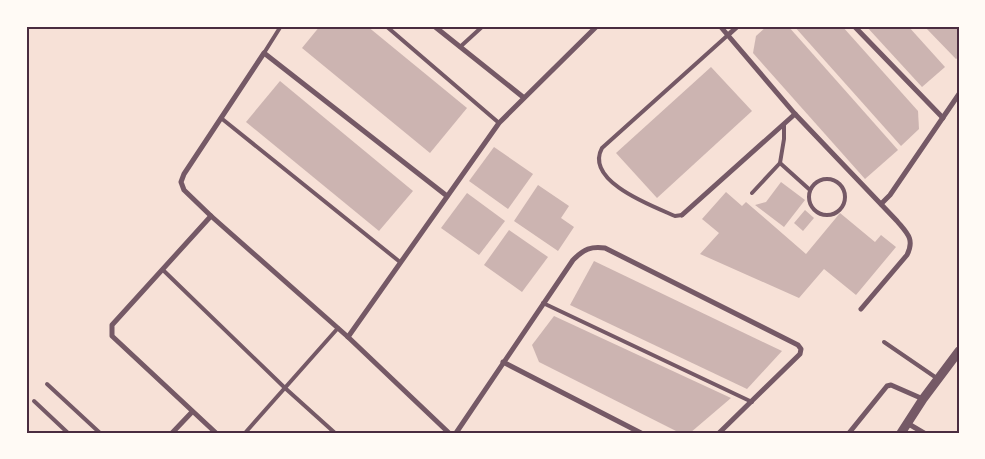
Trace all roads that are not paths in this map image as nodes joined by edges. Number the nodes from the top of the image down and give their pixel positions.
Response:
1 (281, 26) edge
2 (386, 26) edge
3 (434, 26) edge
4 (482, 26) edge
5 (597, 26) edge
6 (720, 26) edge
7 (738, 26) edge
8 (854, 26) edge
9 (728, 35) junction
10 (460, 47) junction
11 (264, 53) junction
12 (959, 94) edge
13 (524, 97) junction
14 (795, 114) junction
15 (222, 118) junction
16 (943, 118) junction
17 (499, 123) junction
18 (784, 125) junction
19 (780, 163) junction
20 (810, 190) junction
21 (752, 193) dead end
22 (447, 196) junction
23 (881, 204) junction
24 (682, 215) joint
25 (211, 216) junction
26 (400, 262) junction
27 (163, 270) junction
28 (544, 303) junction
29 (861, 309) dead end
30 (338, 328) junction
31 (348, 337) junction
32 (884, 342) dead end
33 (959, 350) edge
34 (503, 362) junction
35 (938, 379) junction
36 (47, 384) dead end
37 (284, 388) junction
38 (923, 399) junction
39 (34, 401) dead end
40 (752, 402) junction
41 (192, 412) junction
42 (907, 422) junction
43 (68, 433) edge
44 (100, 433) edge
45 (172, 433) edge
46 (216, 433) edge
47 (245, 433) edge
48 (335, 433) edge
49 (449, 433) edge
50 (456, 433) edge
51 (641, 433) edge
52 (719, 433) edge
53 (849, 433) edge
54 (901, 433) edge
55 (924, 433) edge

1 - 11 lane
2 - 17 lane
3 - 10 street
4 - 10 lane
5 - 13 street
6 - 9 street
7 - 9 street
8 - 16 street
9 - 14 street
9 - 24 lane
10 - 13 street
11 - 15 street
11 - 22 street
12 - 16 street
13 - 17 street
14 - 18 street
14 - 23 street
15 - 25 street
15 - 26 lane
16 - 23 street
17 - 22 street
18 - 19 lane
18 - 24 street
19 - 20 lane
19 - 21 lane
20 - 20 lane
22 - 26 street
23 - 29 street
25 - 27 street
25 - 30 street
26 - 31 street
27 - 37 lane
27 - 41 street
28 - 34 street
28 - 40 lane
28 - 40 street
30 - 31 street
30 - 37 lane
31 - 49 street
32 - 35 lane
33 - 35 street
34 - 50 street
34 - 51 street
35 - 38 street
36 - 44 lane
37 - 47 lane
37 - 48 lane
38 - 42 street
38 - 53 street
39 - 43 lane
40 - 52 street
41 - 45 street
41 - 46 street
42 - 54 street
42 - 55 street

